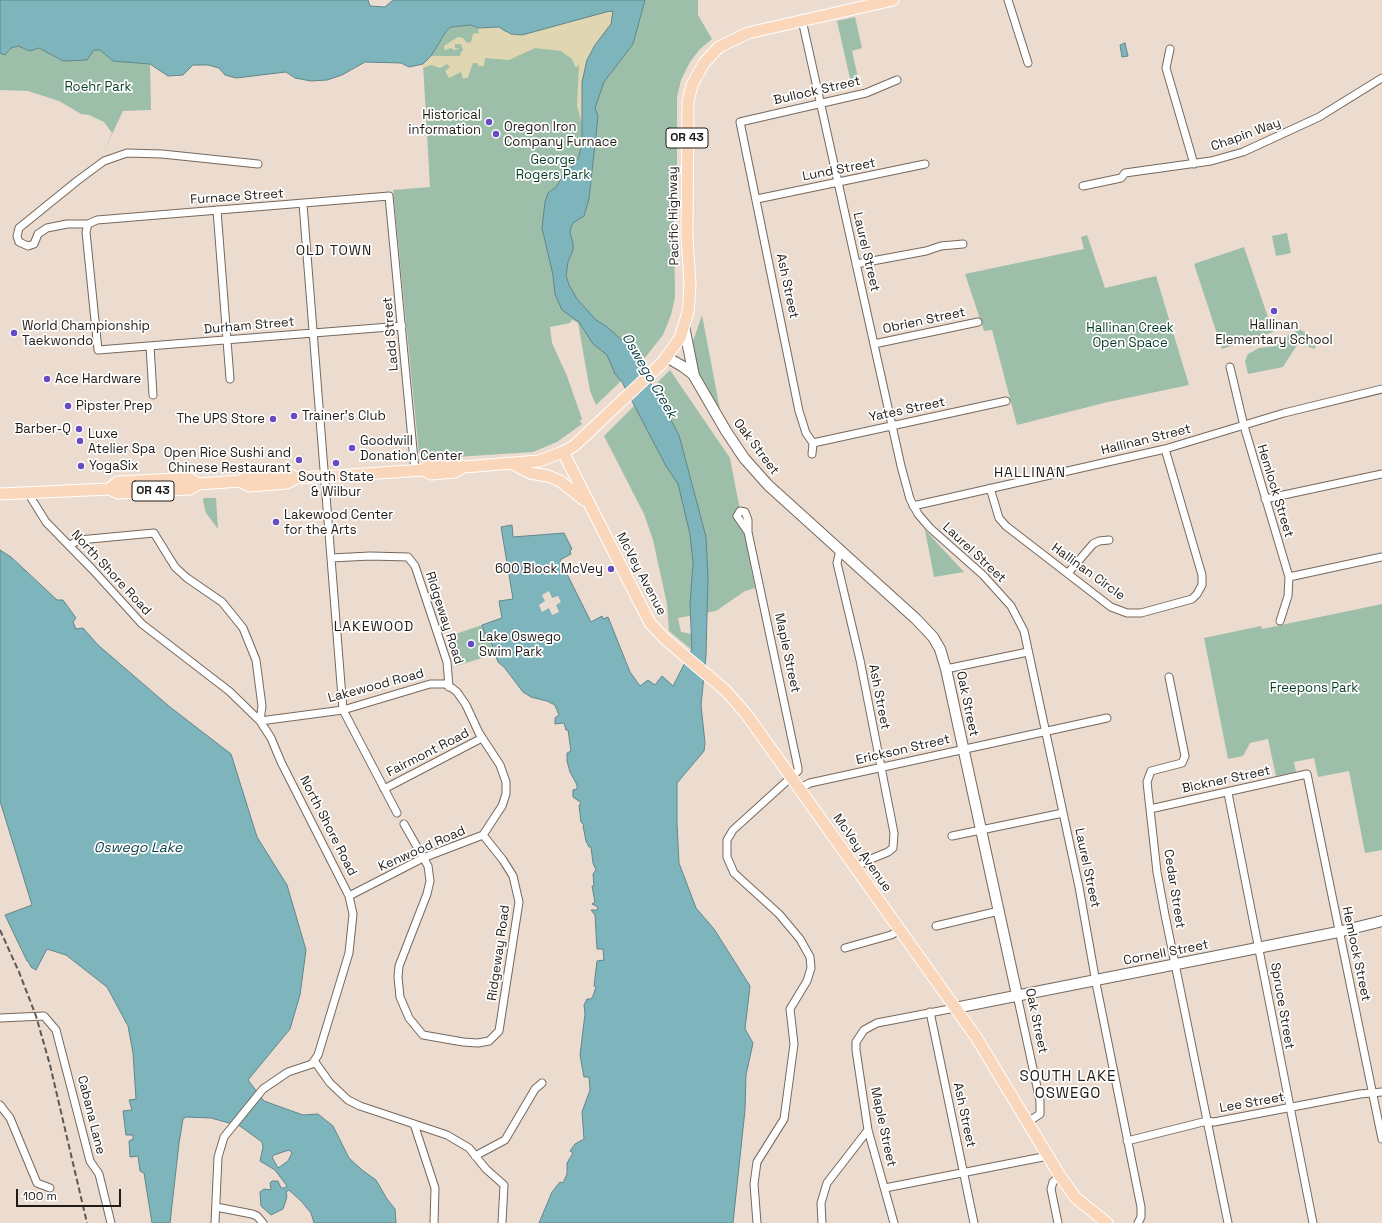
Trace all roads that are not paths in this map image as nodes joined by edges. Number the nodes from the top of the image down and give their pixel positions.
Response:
1 (893, 0) edge
2 (1008, 0) edge
3 (802, 20) junction
4 (1170, 49) dead end
5 (1028, 63) dead end
6 (1382, 78) edge
7 (897, 80) dead end
8 (820, 102) junction
9 (740, 122) joint
10 (258, 164) dead end
11 (925, 164) dead end
12 (1194, 164) junction
13 (837, 182) junction
14 (1083, 186) dead end
15 (389, 196) joint
16 (757, 199) junction
17 (303, 204) junction
18 (218, 210) junction
19 (88, 224) junction
20 (963, 244) dead end
21 (856, 264) junction
22 (978, 322) dead end
23 (402, 326) junction
24 (684, 326) junction
25 (313, 332) junction
26 (227, 339) junction
27 (874, 344) junction
28 (150, 346) junction
29 (665, 360) junction
30 (1230, 367) dead end
31 (694, 376) junction
32 (230, 379) dead end
33 (1382, 389) edge
34 (153, 395) dead end
35 (1006, 401) dead end
36 (892, 425) junction
37 (1244, 426) junction
38 (813, 442) junction
39 (1166, 450) junction
40 (563, 452) junction
41 (812, 454) dead end
42 (513, 464) junction
43 (419, 471) junction
44 (1382, 474) edge
45 (325, 476) junction
46 (990, 488) junction
47 (28, 493) junction
48 (0, 494) edge
49 (1265, 499) junction
50 (589, 505) junction
51 (913, 506) junction
52 (748, 532) dead end
53 (1109, 540) dead end
54 (70, 546) junction
55 (840, 550) junction
56 (331, 558) junction
57 (1382, 558) edge
58 (1068, 573) junction
59 (1289, 577) junction
60 (1280, 621) dead end
61 (1028, 652) junction
62 (946, 669) junction
63 (1169, 677) dead end
64 (449, 686) junction
65 (344, 710) junction
66 (1107, 718) dead end
67 (260, 721) junction
68 (1045, 732) junction
69 (482, 738) junction
70 (963, 749) junction
71 (881, 768) junction
72 (1307, 774) joint
73 (791, 777) junction
74 (800, 788) junction
75 (384, 789) junction
76 (1228, 793) junction
77 (1150, 809) junction
78 (397, 813) dead end
79 (1063, 813) junction
80 (404, 824) dead end
81 (982, 831) junction
82 (483, 835) junction
83 (952, 836) dead end
84 (423, 858) junction
85 (856, 868) junction
86 (349, 896) junction
87 (999, 911) junction
88 (1382, 921) edge
89 (936, 926) dead end
90 (900, 930) junction
91 (1338, 932) junction
92 (845, 948) dead end
93 (1259, 948) junction
94 (1175, 965) junction
95 (1096, 980) junction
96 (1017, 995) junction
97 (956, 1008) junction
98 (930, 1012) junction
99 (0, 1018) edge
100 (315, 1062) junction
101 (542, 1083) dead end
102 (1382, 1092) edge
103 (1373, 1094) junction
104 (0, 1105) edge
105 (1290, 1109) junction
106 (1207, 1121) junction
107 (1028, 1122) junction
108 (414, 1124) junction
109 (868, 1130) junction
110 (1382, 1139) edge
111 (1127, 1141) junction
112 (475, 1156) junction
113 (1048, 1156) junction
114 (963, 1173) junction
115 (1060, 1176) junction
116 (50, 1188) dead end
117 (885, 1188) junction
118 (216, 1207) junction
119 (111, 1223) edge
120 (215, 1223) edge
121 (263, 1223) edge
122 (434, 1223) edge
123 (502, 1223) edge
124 (757, 1223) edge
125 (822, 1223) edge
126 (894, 1223) edge
127 (974, 1223) edge
128 (1058, 1223) edge
129 (1107, 1223) edge
130 (1138, 1223) edge
131 (1228, 1223) edge
132 (1312, 1223) edge

1 - 3 main road, Pacific Highway / OR 43
2 - 5 street
3 - 8 street, Laurel Street
3 - 24 main road, Pacific Highway / OR 43
4 - 12 street
6 - 12 street, Chapin Way
7 - 8 street, Bullock Street
8 - 9 street, Bullock Street
8 - 13 street, Laurel Street
9 - 16 street, Ash Street
10 - 19 street, Furnace Street
11 - 13 street, Lund Street
12 - 14 street, Chapin Way
13 - 16 street, Lund Street
13 - 21 street, Laurel Street
15 - 17 street, Furnace Street
15 - 23 street, Ladd Street
16 - 38 street, Ash Street
17 - 18 street, Furnace Street
17 - 25 street
18 - 19 street, Furnace Street
18 - 26 street
19 - 28 street, Durham Street
20 - 21 street
21 - 27 street, Laurel Street
22 - 27 street, Obrien Street
23 - 25 street, Durham Street
23 - 43 street, Ladd Street
24 - 29 main road, Pacific Highway / OR 43
24 - 31 street, Oak Street
25 - 26 street, Durham Street
25 - 45 street
26 - 28 street, Durham Street
26 - 32 street
27 - 36 street, Laurel Street
28 - 34 street
29 - 31 street, Oak Street
29 - 40 main road, Pacific Highway / OR 43
30 - 37 street, Hemlock Street
31 - 55 street, Oak Street
33 - 37 street, Hallinan Street
35 - 36 street, Yates Street
36 - 38 street, Yates Street
36 - 51 street, Laurel Street
37 - 39 street, Hallinan Street
37 - 49 street, Hemlock Street
38 - 41 street
39 - 46 street, Hallinan Street
39 - 58 street, Hallinan Circle
40 - 42 main road, OR 43
40 - 50 main road, McVey Avenue
42 - 43 main road, OR 43
42 - 50 main road, McVey Avenue
43 - 45 main road, OR 43
44 - 49 street
45 - 47 main road, OR 43
45 - 56 street
46 - 51 street, Hallinan Street
46 - 58 street, Hallinan Circle
47 - 48 main road, OR 43
47 - 54 street, North Shore Road
49 - 59 street, Hemlock Street
50 - 73 main road, McVey Avenue
51 - 61 street, Laurel Street
52 - 73 street, Maple Street
53 - 58 street
54 - 67 street, North Shore Road
54 - 67 street
55 - 62 street, Oak Street
55 - 71 street, Ash Street
56 - 64 street, Ridgeway Road
56 - 65 street
57 - 59 street
59 - 60 street, Hemlock Street
61 - 62 street
61 - 68 street, Laurel Street
62 - 70 street, Oak Street
63 - 77 street, Cedar Street
64 - 65 street, Lakewood Road
64 - 69 street
65 - 67 street, Lakewood Road
65 - 75 street
66 - 68 street, Erickson Street
67 - 86 street, North Shore Road
68 - 70 street, Erickson Street
68 - 79 street, Laurel Street
69 - 75 street, Fairmont Road
69 - 82 street
70 - 71 street, Erickson Street
70 - 81 street, Oak Street
71 - 74 street, Erickson Street
71 - 85 street, Ash Street
72 - 76 street, Bickner Street
72 - 91 street, Hemlock Street
73 - 74 main road, McVey Avenue
73 - 124 street
74 - 85 main road, McVey Avenue
75 - 78 street
76 - 77 street, Bickner Street
76 - 93 street, Spruce Street
77 - 94 street, Cedar Street
79 - 81 street
79 - 95 street, Laurel Street
80 - 84 street
81 - 83 street
81 - 87 street, Oak Street
82 - 84 street, Kenwood Road
82 - 84 street, Ridgeway Road
84 - 86 street, Kenwood Road
85 - 90 main road, McVey Avenue
86 - 100 street, North Shore Road
87 - 89 street
87 - 96 street, Oak Street
88 - 91 street, Cornell Street
90 - 92 street
90 - 97 main road, McVey Avenue
91 - 93 street, Cornell Street
91 - 103 street, Hemlock Street
93 - 94 street, Cornell Street
93 - 105 street, Spruce Street
94 - 95 street, Cornell Street
94 - 106 street, Cedar Street
95 - 96 street, Cornell Street
95 - 111 street, Laurel Street
96 - 97 street, Cornell Street
96 - 107 street, Oak Street
97 - 98 street
97 - 107 main road, McVey Avenue
98 - 109 street, Maple Street
98 - 114 street, Ash Street
99 - 119 street, Cabana Lane
100 - 108 street
100 - 118 street
101 - 112 street
102 - 103 street, Lee Street
103 - 105 street, Lee Street
103 - 110 street, Hemlock Street
104 - 116 street
105 - 106 street, Lee Street
105 - 132 street, Spruce Street
106 - 111 street, Lee Street
106 - 131 street, Cedar Street
107 - 113 main road, McVey Avenue
108 - 112 street
108 - 122 street
109 - 117 street, Maple Street
109 - 125 street
111 - 130 street, Laurel Street
112 - 123 street
113 - 114 street
113 - 115 main road, McVey Avenue
114 - 117 street
114 - 127 street, Ash Street
115 - 128 street
115 - 129 main road, McVey Avenue
117 - 126 street, Maple Street
118 - 120 street
118 - 121 street

